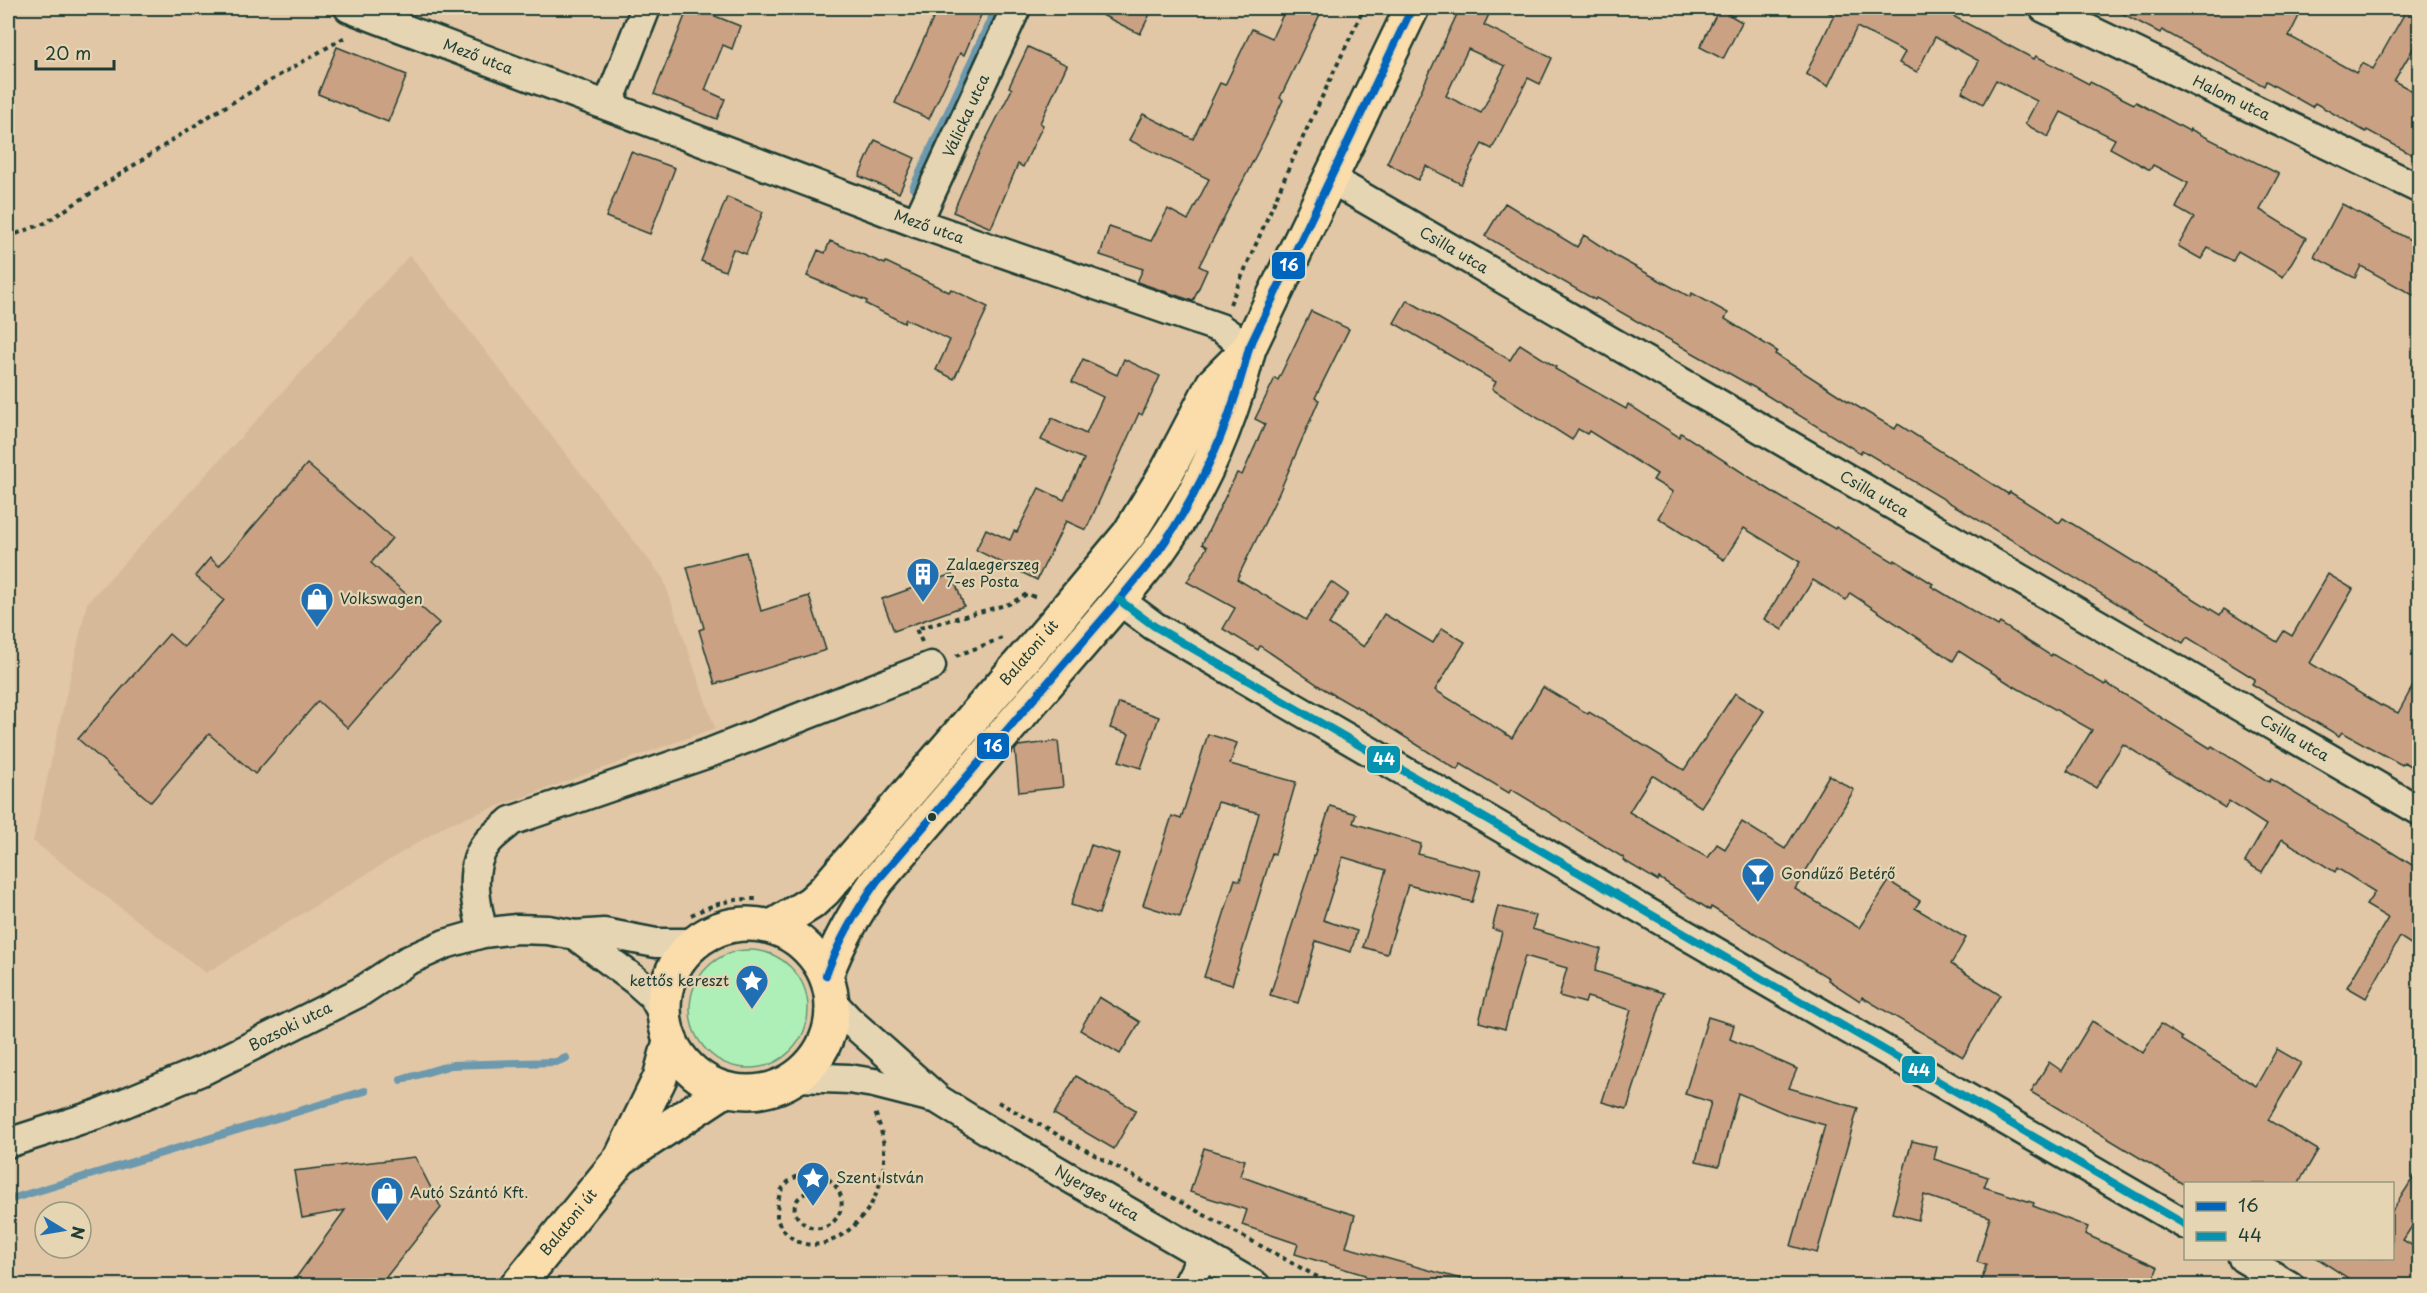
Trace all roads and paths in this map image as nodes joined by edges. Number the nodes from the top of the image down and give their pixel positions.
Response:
1 (646, 8) edge
2 (1016, 8) edge
3 (1364, 8) edge
4 (1412, 8) edge
5 (2044, 8) edge
6 (356, 10) edge
7 (608, 105) junction
8 (1330, 178) junction
9 (2420, 189) edge
10 (917, 223) junction
11 (8, 237) edge
12 (1220, 328) junction
13 (1249, 348) junction
14 (1027, 594) dead end
15 (1119, 600) junction
16 (1007, 636) dead end
17 (921, 638) dead end
18 (931, 666) joint
19 (2420, 811) edge
20 (771, 927) junction
21 (483, 933) junction
22 (575, 935) junction
23 (695, 943) junction
24 (829, 989) junction
25 (667, 1029) junction
26 (797, 1077) junction
27 (725, 1090) junction
28 (939, 1100) junction
29 (994, 1100) dead end
30 (874, 1110) dead end
31 (8, 1143) edge
32 (621, 1158) junction
33 (814, 1197) dead end
34 (2184, 1224) edge
35 (1203, 1255) junction
36 (2246, 1260) edge
37 (517, 1286) edge
38 (1187, 1286) edge
39 (1256, 1286) edge
40 (1334, 1286) edge
41 (2290, 1286) edge

1 - 7 street
2 - 10 street, Válicka utca
3 - 12 path
4 - 8 main road, Balatoni út
5 - 9 street, Halom utca
6 - 7 street, Mező utca
6 - 11 path
7 - 10 street, Mező utca
8 - 13 main road, Balatoni út
8 - 19 street, Csilla utca
10 - 12 street, Mező utca
12 - 13 street, Mező utca
13 - 15 main road, Balatoni út
13 - 20 main road, Balatoni út
14 - 17 path
15 - 24 main road, Balatoni út
15 - 34 street
16 - 18 path
18 - 21 street
20 - 23 main road
20 - 24 main road
21 - 22 street, Bozsoki utca
21 - 31 street, Bozsoki utca
22 - 23 street, Bozsoki utca
22 - 25 street, Bozsoki utca
23 - 25 main road
24 - 26 main road
24 - 28 street, Nyerges utca
25 - 27 main road
25 - 32 main road, Balatoni út
26 - 27 main road
26 - 28 street, Nyerges utca
27 - 32 main road, Balatoni út
28 - 35 street, Nyerges utca
29 - 40 path
30 - 33 path
32 - 37 main road, Balatoni út
35 - 38 street
35 - 39 street, Nyerges utca
36 - 41 street

